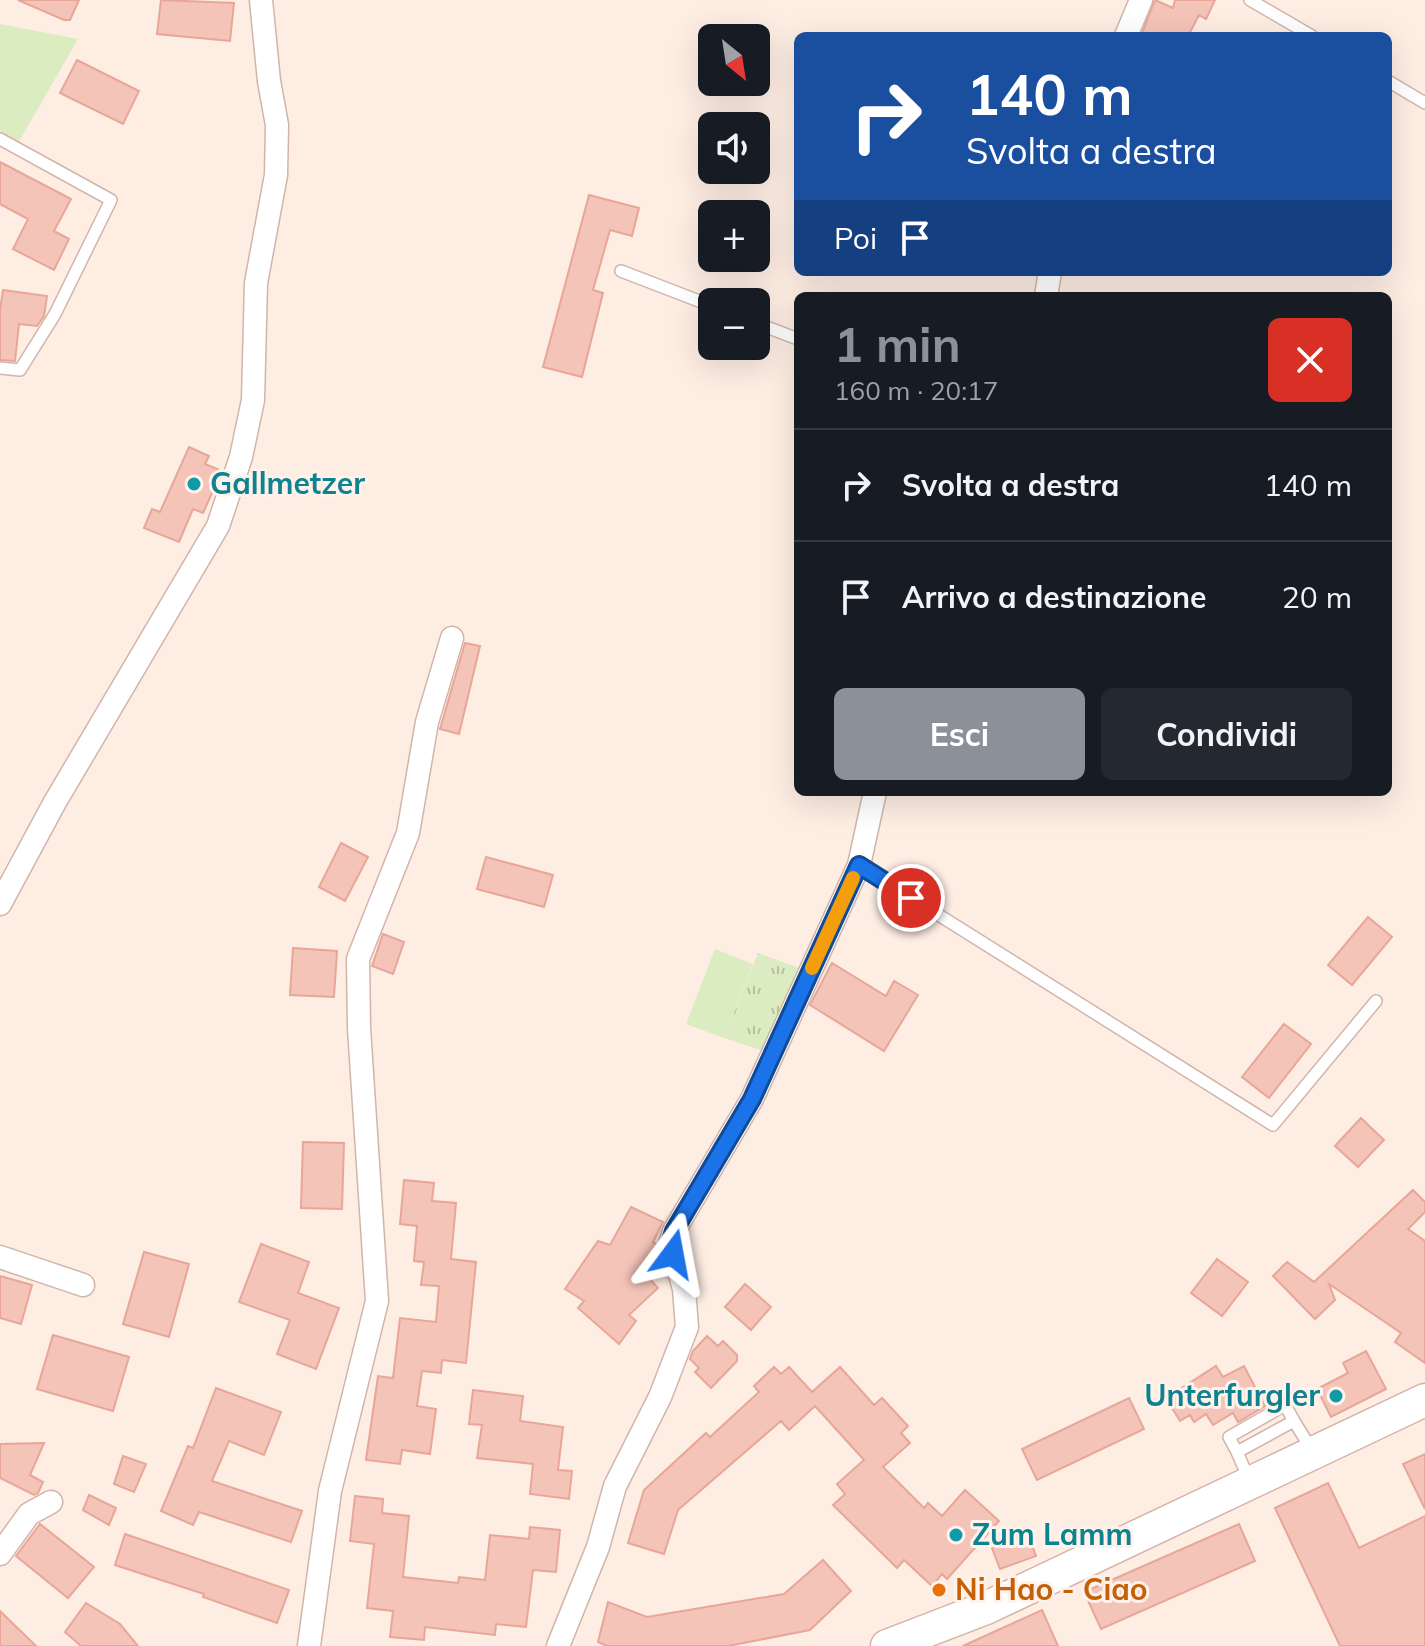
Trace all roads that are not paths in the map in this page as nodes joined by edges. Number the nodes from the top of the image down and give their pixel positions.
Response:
1 (261, 0) edge
2 (1141, 0) edge
3 (1250, 0) edge
4 (1128, 32) edge
5 (1305, 32) edge
6 (1392, 83) edge
7 (1425, 103) edge
8 (0, 139) edge
9 (621, 271) dead end
10 (698, 301) edge
11 (770, 328) edge
12 (794, 337) edge
13 (0, 368) edge
14 (452, 638) dead end
15 (874, 796) edge
16 (859, 865) junction
17 (0, 904) edge
18 (1376, 1001) dead end
19 (0, 1257) edge
20 (83, 1285) dead end
21 (1425, 1400) edge
22 (1294, 1421) junction
23 (1237, 1452) junction
24 (1313, 1452) junction
25 (1250, 1482) junction
26 (51, 1502) dead end
27 (0, 1554) edge
28 (309, 1646) edge
29 (558, 1646) edge
30 (887, 1646) edge

1 - 17 street
2 - 4 street
3 - 5 lane
6 - 7 lane
8 - 13 lane
9 - 10 lane
11 - 12 lane
14 - 28 street
15 - 16 street
16 - 18 lane
16 - 29 street
19 - 20 street
21 - 24 main road
22 - 23 lane
22 - 23 lane
22 - 24 lane
23 - 25 lane
24 - 25 main road
25 - 30 main road
26 - 27 street

